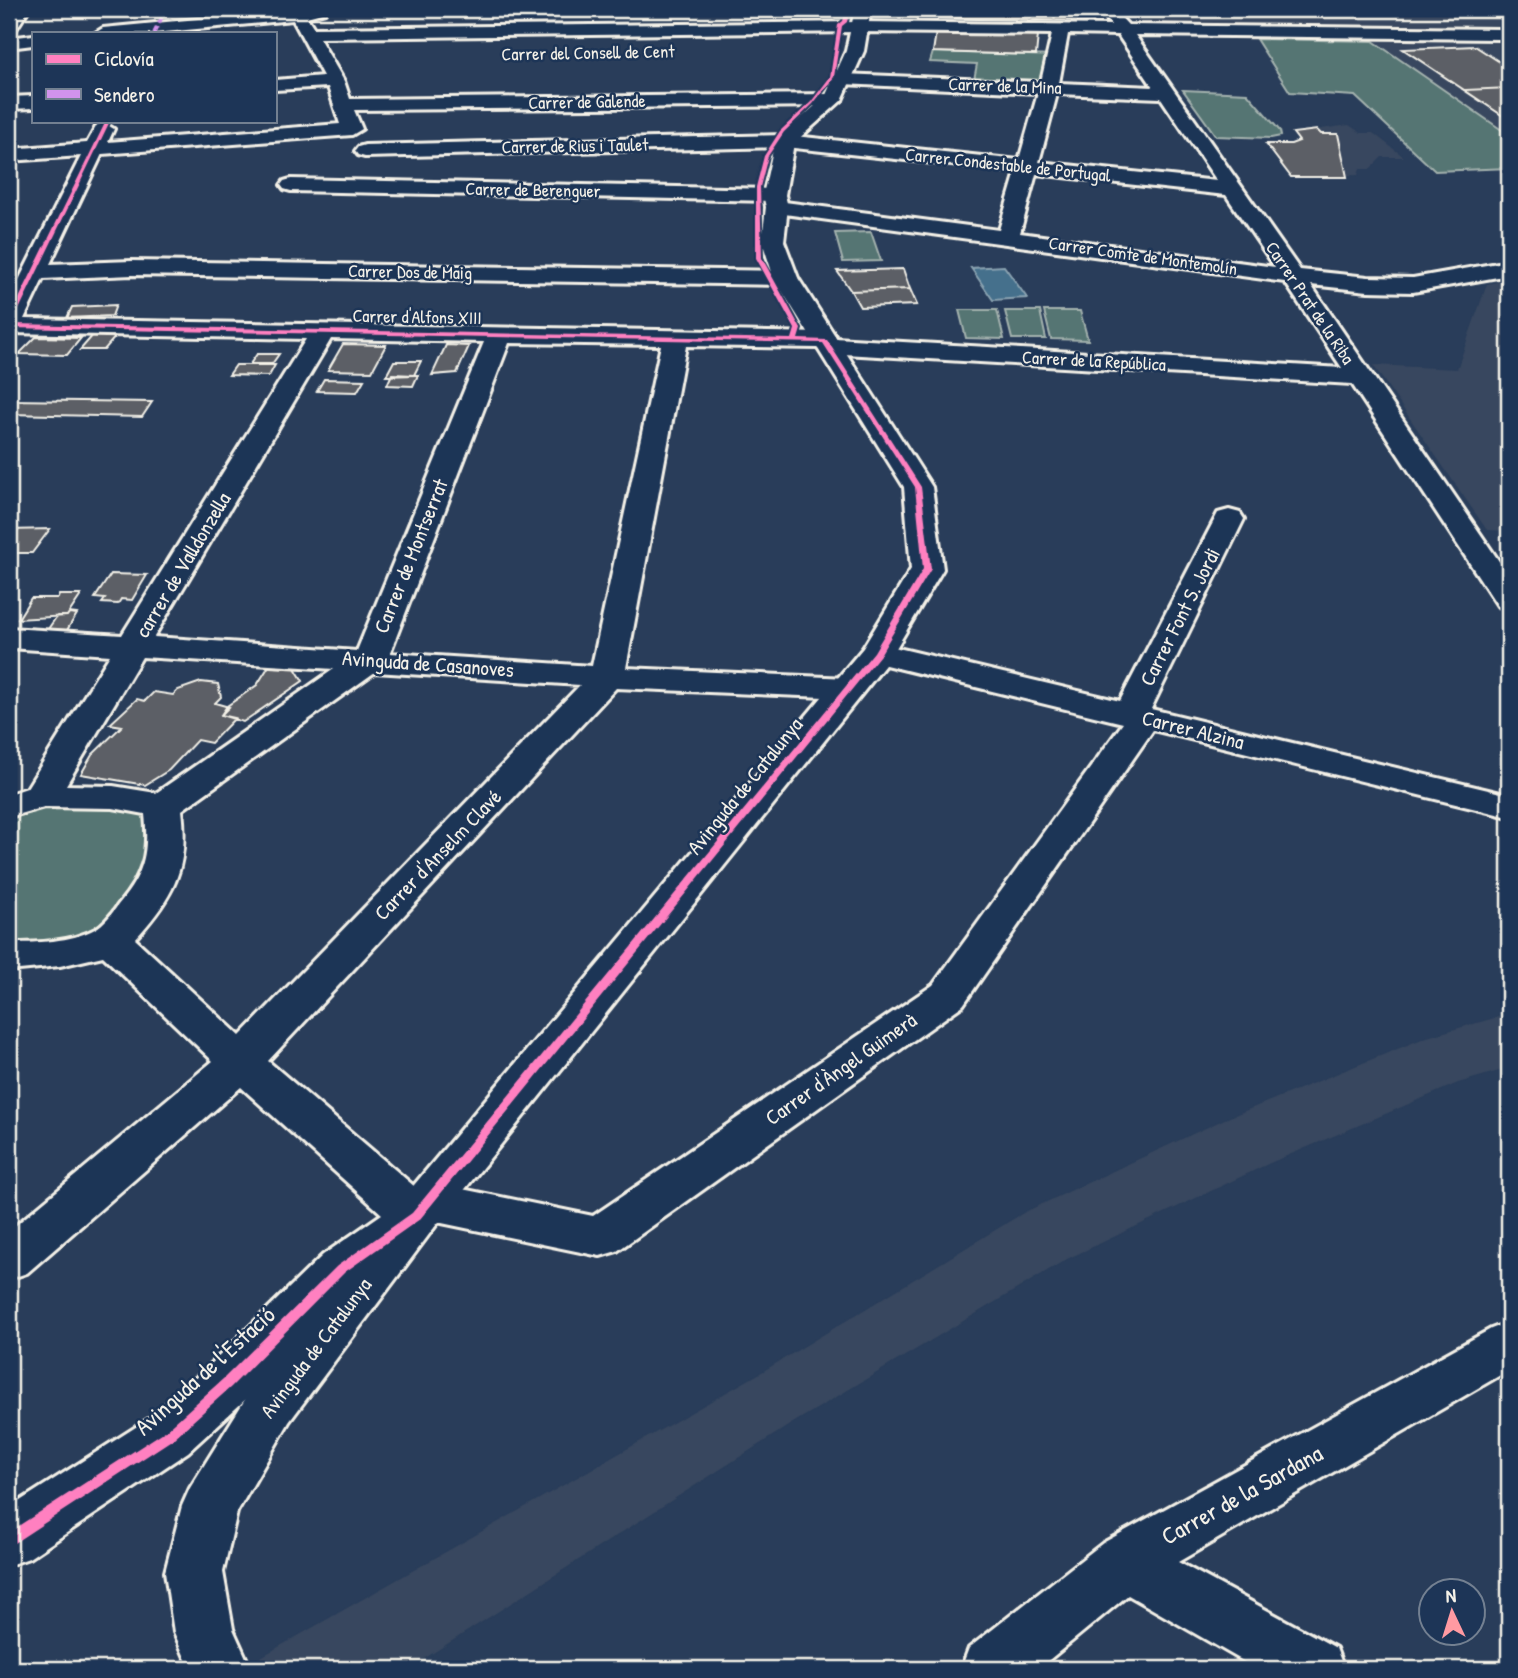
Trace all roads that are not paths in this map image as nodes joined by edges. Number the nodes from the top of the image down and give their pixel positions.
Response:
1 (21, 9) edge
2 (166, 9) edge
3 (319, 9) edge
4 (1108, 9) edge
5 (298, 15) junction
6 (1465, 15) dead end
7 (861, 18) edge
8 (9, 27) edge
9 (1061, 29) junction
10 (1124, 29) junction
11 (155, 31) edge
12 (129, 32) edge
13 (308, 33) junction
14 (1504, 37) edge
15 (32, 40) edge
16 (9, 43) edge
17 (814, 51) dead end
18 (855, 51) junction
19 (842, 79) junction
20 (335, 80) junction
21 (276, 85) edge
22 (1049, 88) junction
23 (1167, 93) junction
24 (833, 100) junction
25 (32, 102) edge
26 (576, 102) junction
27 (9, 103) edge
28 (341, 105) junction
29 (107, 122) edge
30 (352, 129) junction
31 (785, 141) junction
32 (574, 146) junction
33 (94, 148) junction
34 (365, 150) junction
35 (9, 155) edge
36 (1027, 168) junction
37 (291, 185) dead end
38 (354, 186) junction
39 (1231, 189) junction
40 (776, 201) junction
41 (1008, 237) junction
42 (1509, 268) edge
43 (34, 272) junction
44 (1293, 276) junction
45 (786, 278) junction
46 (9, 325) edge
47 (323, 332) junction
48 (500, 334) junction
49 (675, 339) junction
50 (826, 343) junction
51 (1360, 377) junction
52 (1229, 519) dead end
53 (1509, 599) edge
54 (9, 638) edge
55 (135, 646) junction
56 (877, 653) junction
57 (370, 660) junction
58 (607, 677) junction
59 (848, 688) junction
60 (1138, 716) junction
61 (25, 801) edge
62 (163, 806) junction
63 (1509, 806) edge
64 (110, 939) junction
65 (9, 957) edge
66 (241, 1062) junction
67 (422, 1208) junction
68 (9, 1259) edge
69 (1509, 1344) edge
70 (9, 1539) edge
71 (1124, 1562) junction
72 (213, 1651) edge
73 (991, 1669) edge
74 (1314, 1669) edge

1 - 8 street
2 - 11 street
3 - 5 street
4 - 10 street, Carrer Prat de la Riba
5 - 11 street
5 - 13 street
6 - 14 street
7 - 9 street
7 - 13 street
7 - 18 street
9 - 10 street
9 - 22 street
10 - 14 street
10 - 23 street, Carrer Prat de la Riba
11 - 12 street
13 - 20 street
15 - 16 street
17 - 18 street
18 - 19 street
19 - 22 street, Carrer de la Mina
19 - 24 street
20 - 21 street
20 - 28 street
22 - 23 street, Carrer de la Mina
22 - 36 street
23 - 39 street, Carrer Prat de la Riba
24 - 26 street, Carrer de Galende
24 - 31 street
25 - 27 street
26 - 28 street, Carrer de Galende
26 - 32 street
28 - 30 street
29 - 33 street
30 - 33 street
30 - 34 street
31 - 32 street, Carrer de Rius i Taulet
31 - 36 street, Carrer Condestable de Portugal
31 - 40 street, Avinguda de Catalunya
32 - 34 street, Carrer de Rius i Taulet
33 - 35 street
33 - 43 street
34 - 38 street
36 - 39 street, Carrer Condestable de Portugal
36 - 41 street
37 - 38 street, Carrer de Berenguer
38 - 40 street, Carrer de Berenguer
39 - 44 street, Carrer Prat de la Riba
40 - 41 street, Carrer Comte de Montemolín
40 - 45 street, Avinguda de Catalunya
41 - 44 street, Carrer Comte de Montemolín
42 - 44 street, Carrer Comte de Montemolín
43 - 45 street, Carrer Dos de Maig
43 - 46 street
44 - 51 street, Carrer Prat de la Riba
45 - 50 street, Avinguda de Catalunya
46 - 47 street, Carrer d'Alfons XIII
47 - 48 street, Carrer d'Alfons XIII
47 - 55 street, carrer de Valldonzella
48 - 49 street, Carrer d'Alfons XIII
48 - 57 street, Carrer de Montserrat
49 - 50 street, Carrer d'Alfons XIII
49 - 58 street
50 - 51 street, Carrer de la República
50 - 56 street, Avinguda de Catalunya
51 - 53 street, Carrer Prat de la Riba
52 - 60 street, Carrer Font S. Jordi
54 - 55 street, Avinguda de Casanoves
55 - 57 street, Avinguda de Casanoves
55 - 61 street, carrer de Valldonzella
56 - 59 street, Avinguda de Catalunya
56 - 60 street, Carrer Alzina
57 - 58 street, Avinguda de Casanoves
57 - 62 street, Carrer de Montserrat
58 - 59 street, Avinguda de Casanoves
58 - 66 street, Carrer d'Anselm Clavé
59 - 67 street, Avinguda de Catalunya
60 - 63 street, Carrer Alzina
60 - 67 street, Carrer d'Àngel Guimerà
61 - 62 street
62 - 64 street
64 - 65 street
64 - 66 street
66 - 67 street
66 - 68 street, Carrer d'Anselm Clavé
67 - 70 street, Avinguda de l'Estació
67 - 72 street, Avinguda de Catalunya
69 - 71 street, Carrer de la Sardana
71 - 73 street, Carrer de la Sardana
71 - 74 street

